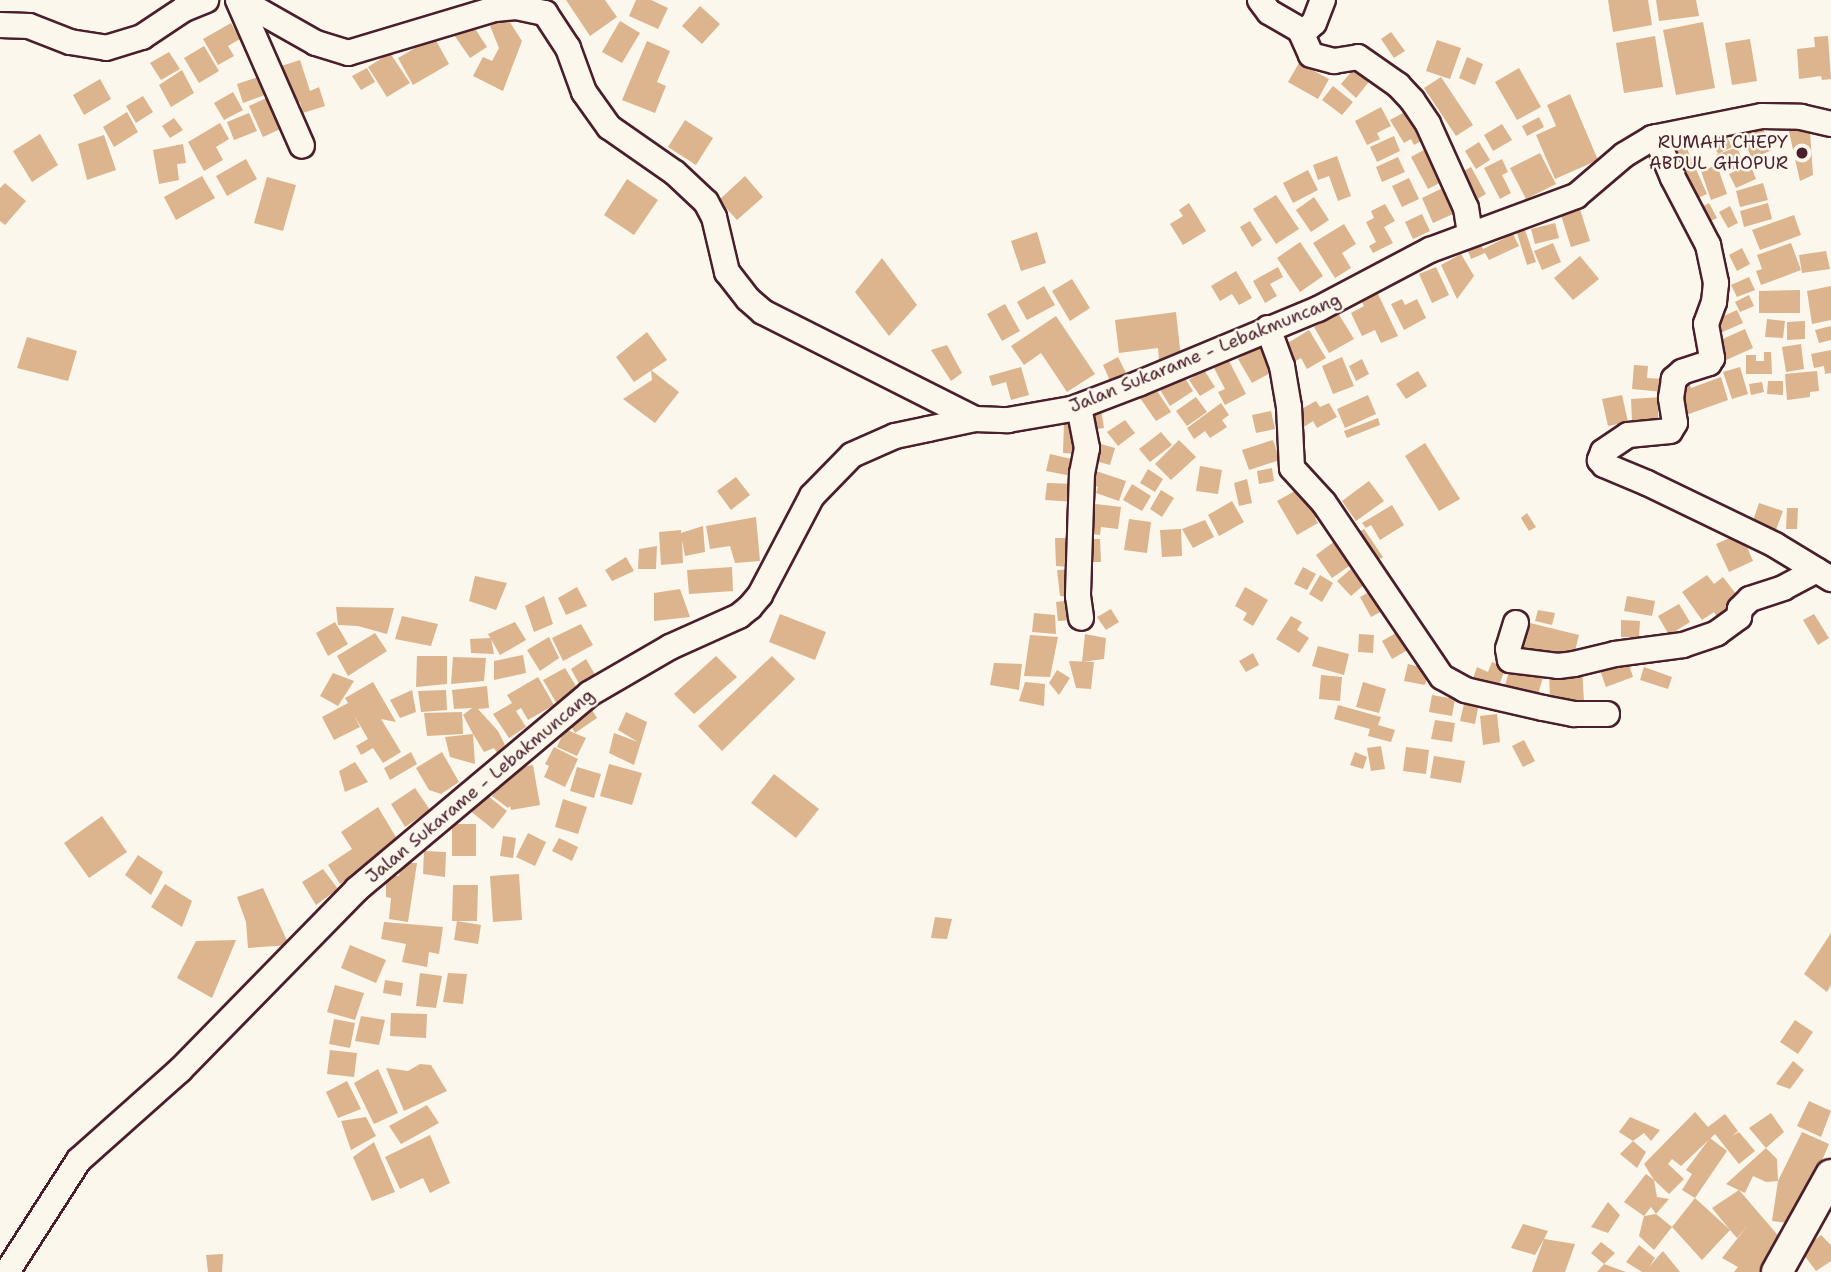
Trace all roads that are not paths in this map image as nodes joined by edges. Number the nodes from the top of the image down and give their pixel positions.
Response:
1 (206, 0) edge
2 (239, 0) edge
3 (1260, 0) edge
4 (1323, 0) edge
5 (552, 7) edge
6 (0, 25) edge
7 (1302, 34) junction
8 (1831, 124) edge
9 (1656, 137) junction
10 (302, 146) dead end
11 (1470, 234) junction
12 (1268, 328) junction
13 (1079, 407) junction
14 (975, 419) junction
15 (1824, 575) edge
16 (1081, 618) dead end
17 (1516, 623) dead end
18 (1510, 660) junction
19 (1498, 697) junction
20 (1607, 714) dead end
21 (1831, 1175) edge
22 (7, 1272) edge
23 (1777, 1272) edge

1 - 6 street
2 - 5 street
2 - 10 street
3 - 7 street
4 - 7 street
5 - 14 street
7 - 11 street
8 - 9 street, Jalan Sukarame - Lebakmuncang
9 - 11 street, Jalan Sukarame - Lebakmuncang
9 - 15 street
11 - 12 street, Jalan Sukarame - Lebakmuncang
12 - 13 street, Jalan Sukarame - Lebakmuncang
12 - 19 street
13 - 14 street, Jalan Sukarame - Lebakmuncang
13 - 16 street
14 - 22 street, Jalan Sukarame - Lebakmuncang
15 - 18 street
17 - 18 street
18 - 19 street
19 - 20 street
21 - 23 street

